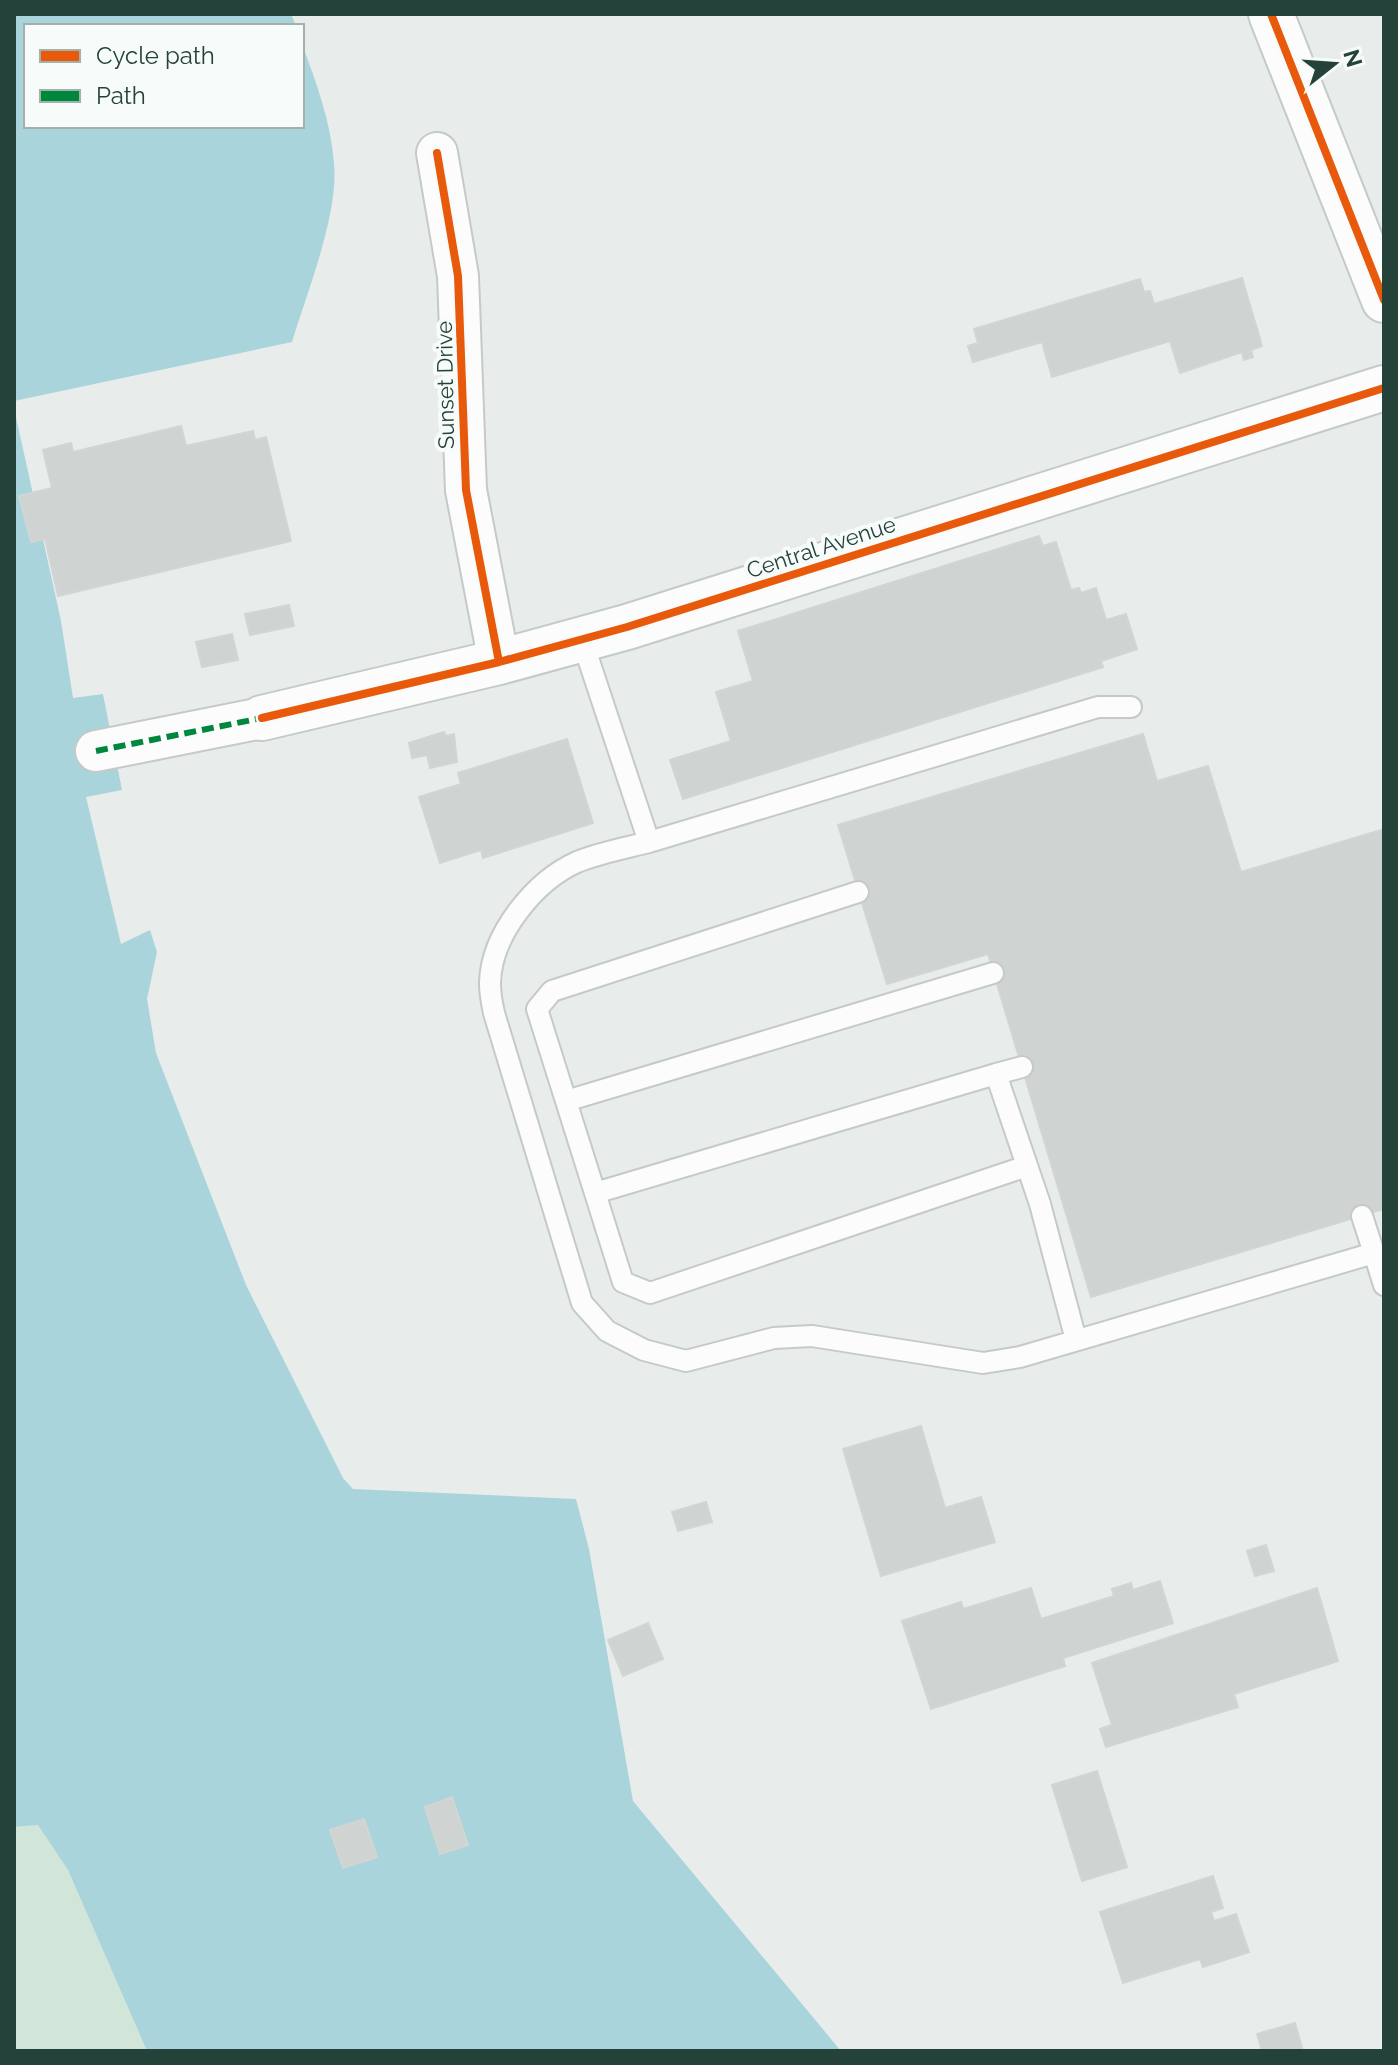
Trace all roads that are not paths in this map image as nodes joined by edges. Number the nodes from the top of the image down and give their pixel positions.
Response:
1 (1271, 14) edge
2 (437, 153) dead end
3 (1384, 300) edge
4 (1384, 388) edge
5 (582, 640) junction
6 (499, 662) junction
7 (1131, 707) dead end
8 (262, 718) joint
9 (96, 751) dead end
10 (649, 842) junction
11 (858, 892) dead end
12 (993, 973) dead end
13 (1022, 1067) dead end
14 (996, 1074) junction
15 (566, 1101) junction
16 (1027, 1166) junction
17 (595, 1193) junction
18 (1362, 1216) dead end
19 (1374, 1253) junction
20 (1384, 1285) edge
21 (1076, 1340) junction

1 - 3 street
2 - 6 street, Sunset Drive
4 - 5 street, Central Avenue
5 - 6 street, Central Avenue
5 - 10 lane
6 - 8 street, Central Avenue
7 - 10 lane
8 - 9 street, Central Avenue
10 - 21 lane
11 - 15 lane
12 - 15 lane
13 - 14 lane
14 - 16 lane
14 - 17 lane
15 - 17 lane
16 - 17 lane
16 - 21 lane
18 - 19 lane
19 - 20 lane
19 - 21 lane

